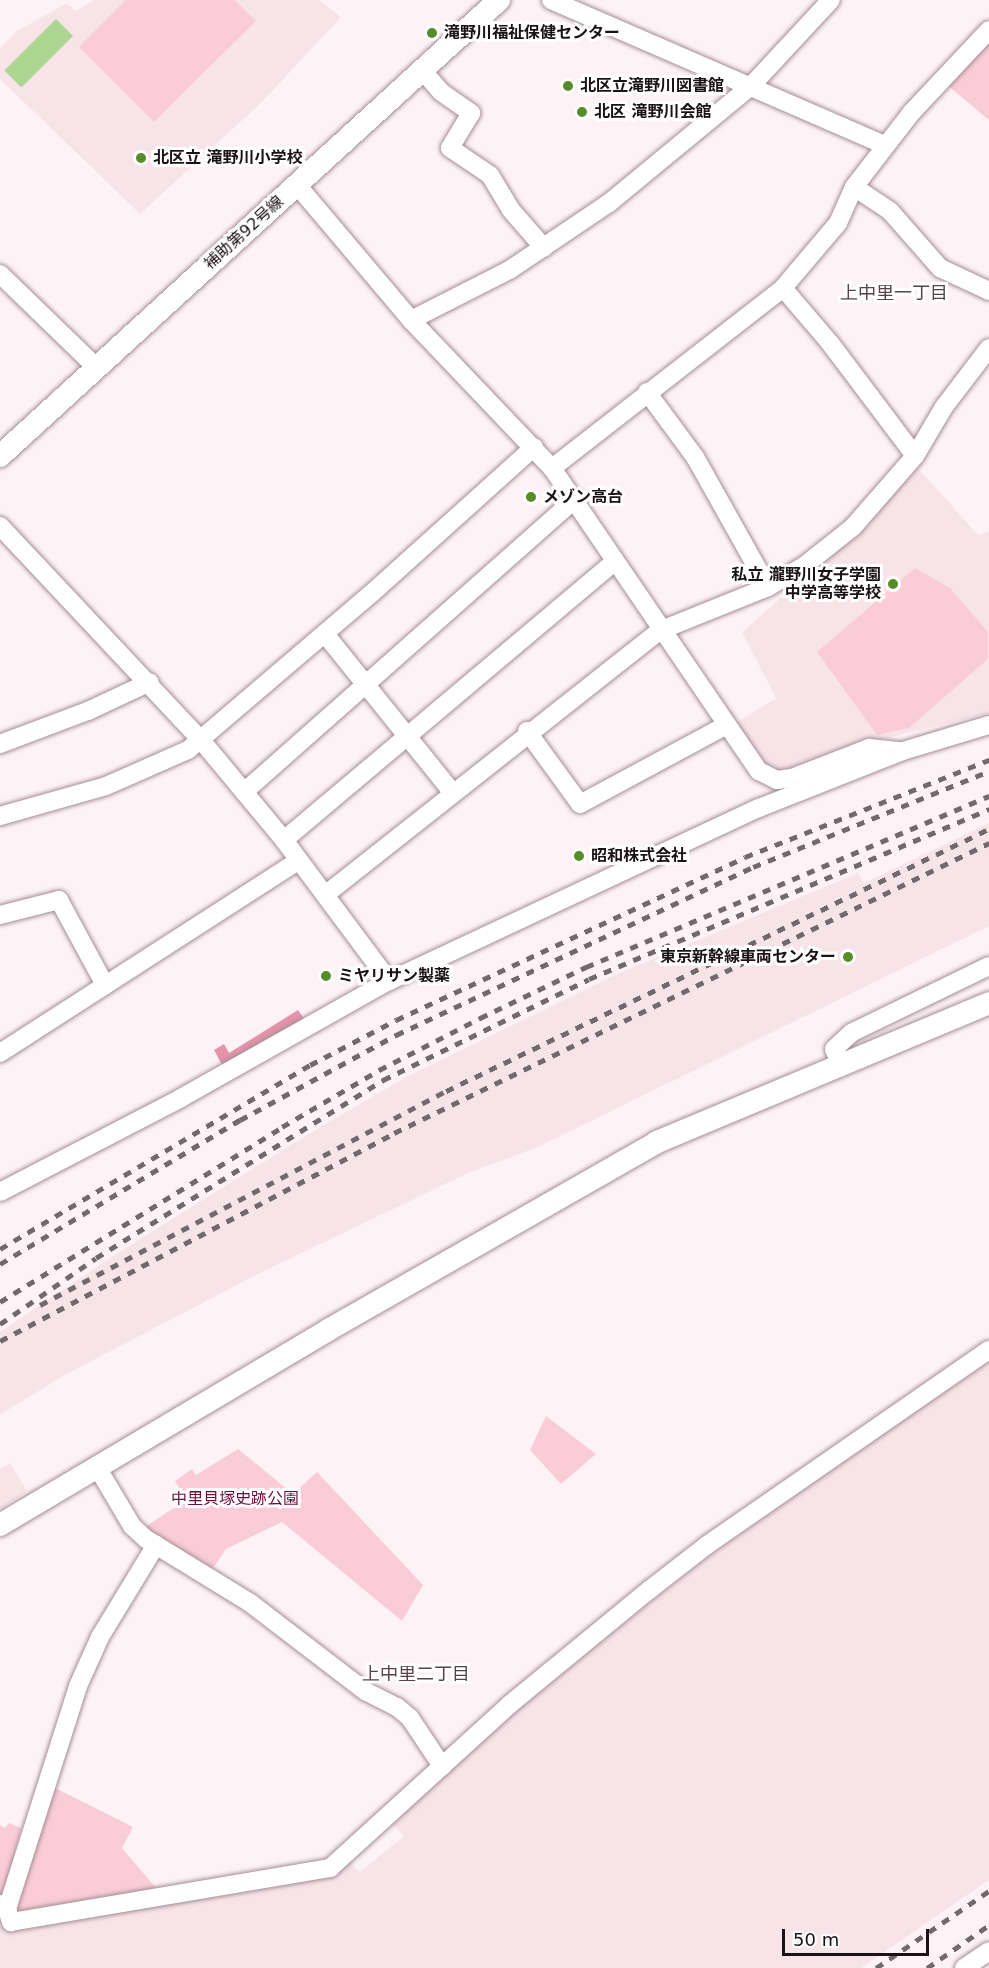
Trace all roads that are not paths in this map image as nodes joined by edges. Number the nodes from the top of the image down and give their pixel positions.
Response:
1 (551, 0) edge
2 (831, 0) edge
3 (494, 3) edge
4 (989, 30) edge
5 (422, 70) junction
6 (751, 86) junction
7 (885, 145) junction
8 (297, 185) junction
9 (854, 187) junction
10 (544, 248) junction
11 (0, 274) edge
12 (783, 288) junction
13 (989, 291) edge
14 (411, 321) junction
15 (989, 348) edge
16 (97, 368) junction
17 (647, 392) junction
18 (534, 447) junction
19 (0, 456) edge
20 (915, 456) junction
21 (552, 468) junction
22 (574, 499) junction
23 (0, 526) edge
24 (614, 562) junction
25 (768, 587) junction
26 (659, 631) junction
27 (325, 634) junction
28 (150, 682) junction
29 (367, 685) junction
30 (989, 725) edge
31 (726, 726) junction
32 (527, 731) junction
33 (409, 737) junction
34 (201, 740) junction
35 (0, 744) edge
36 (903, 751) junction
37 (244, 792) junction
38 (452, 792) junction
39 (0, 816) edge
40 (284, 840) junction
41 (298, 861) junction
42 (325, 895) junction
43 (0, 915) edge
44 (989, 966) edge
45 (389, 981) junction
46 (105, 985) junction
47 (989, 1004) edge
48 (0, 1053) edge
49 (840, 1064) junction
50 (1, 1190) edge
51 (989, 1350) edge
52 (97, 1467) junction
53 (0, 1525) edge
54 (156, 1545) junction
55 (442, 1766) junction
56 (3, 1907) edge
57 (989, 1951) edge
58 (964, 1968) edge

1 - 6 street
2 - 6 street
3 - 5 street, 補助第92号線
4 - 7 street
5 - 8 street, 補助第92号線
5 - 10 street
6 - 7 street
6 - 10 street
7 - 9 street
8 - 14 street
8 - 16 street, 補助第92号線
9 - 12 street
9 - 13 street
10 - 14 street
11 - 16 street
12 - 17 street
12 - 20 street
14 - 18 street
15 - 20 street
16 - 19 street, 補助第92号線
17 - 21 street
17 - 25 street
18 - 21 street
18 - 27 street
20 - 25 street
21 - 22 street
22 - 24 street
22 - 29 street
23 - 28 street
24 - 26 street
24 - 33 street
25 - 26 street
26 - 31 street
26 - 32 street
27 - 29 street
27 - 34 street
28 - 34 street
28 - 35 street
29 - 33 street
29 - 37 street
30 - 36 street
31 - 32 street
31 - 36 street
32 - 38 street
33 - 38 street
33 - 40 street
34 - 37 street
34 - 39 street
36 - 45 street
37 - 40 street
38 - 42 street
40 - 41 street
41 - 42 street
41 - 46 street
42 - 45 street
43 - 46 street
44 - 49 street
45 - 50 street
46 - 48 street
47 - 49 street
49 - 52 street
51 - 55 street
52 - 53 street
52 - 54 street
54 - 55 street
54 - 56 street
55 - 56 street
57 - 58 street

